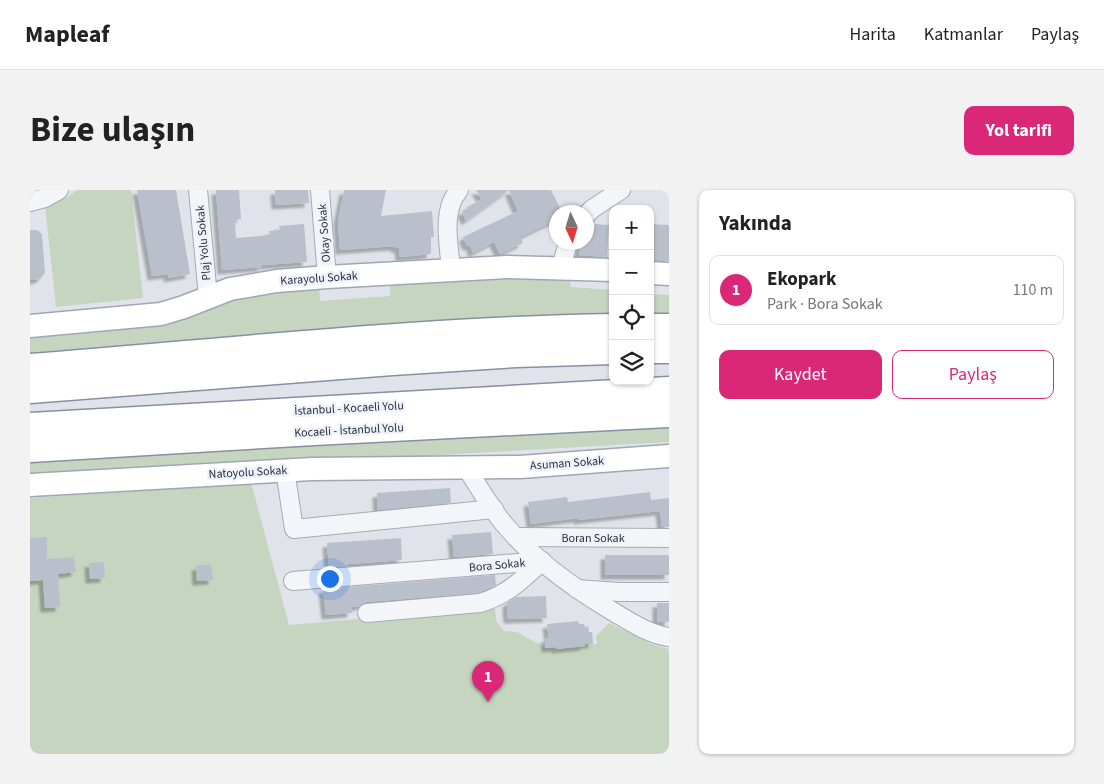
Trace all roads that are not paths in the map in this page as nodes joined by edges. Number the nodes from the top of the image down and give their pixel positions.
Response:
1 (59, 190) edge
2 (198, 190) edge
3 (320, 190) edge
4 (459, 190) edge
5 (620, 190) edge
6 (30, 202) edge
7 (594, 208) edge
8 (566, 250) edge
9 (561, 268) junction
10 (451, 270) junction
11 (609, 270) edge
12 (654, 273) edge
13 (669, 274) edge
14 (327, 276) junction
15 (208, 297) junction
16 (30, 326) edge
17 (654, 327) edge
18 (669, 327) edge
19 (609, 328) edge
20 (654, 350) edge
21 (669, 350) edge
22 (609, 351) edge
23 (30, 367) edge
24 (30, 390) edge
25 (669, 390) edge
26 (669, 414) edge
27 (30, 426) edge
28 (30, 449) edge
29 (669, 456) edge
30 (466, 467) junction
31 (286, 470) junction
32 (30, 485) edge
33 (494, 509) junction
34 (516, 538) junction
35 (669, 538) edge
36 (542, 561) junction
37 (293, 581) dead end
38 (576, 589) junction
39 (669, 592) edge
40 (366, 613) dead end
41 (669, 637) edge

1 - 6 street
2 - 15 street, Plaj Yolu Sokak
3 - 14 street, Okay Sokak
4 - 10 street
5 - 7 street
8 - 9 street
9 - 10 main road, Karayolu Sokak
9 - 11 main road, Karayolu Sokak
10 - 14 main road, Karayolu Sokak
12 - 13 main road
14 - 15 main road, Karayolu Sokak
15 - 16 main road, Karayolu Sokak
17 - 18 highway
19 - 23 highway
20 - 21 highway
22 - 24 highway
25 - 27 highway, İstanbul - Kocaeli Yolu
26 - 28 highway, Kocaeli - İstanbul Yolu
29 - 30 main road, Asuman Sokak
30 - 31 main road, Natoyolu Sokak
30 - 33 street
31 - 32 main road, Natoyolu Sokak
31 - 33 street
33 - 34 street
34 - 35 street, Boran Sokak
34 - 36 street
36 - 37 street, Bora Sokak
36 - 38 street
36 - 40 street, Bora Sokak
38 - 39 street
38 - 41 street

